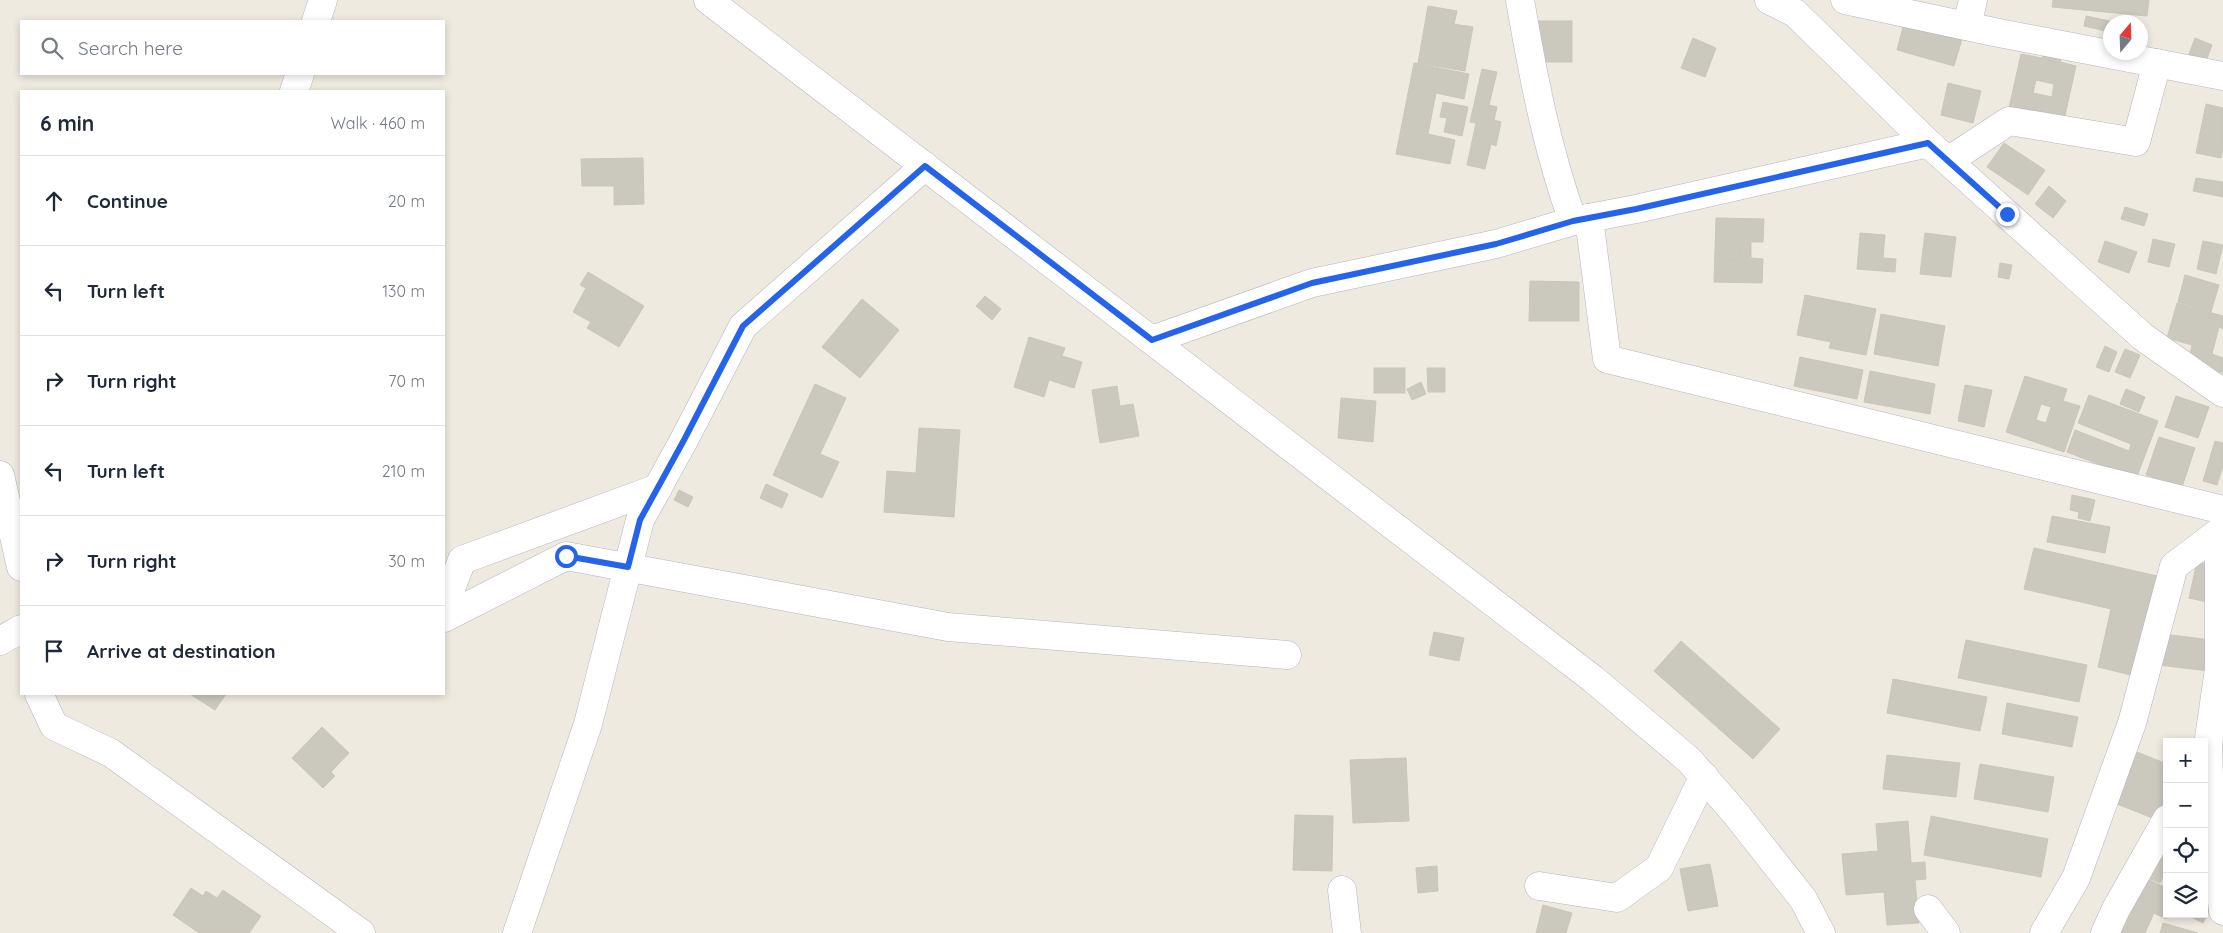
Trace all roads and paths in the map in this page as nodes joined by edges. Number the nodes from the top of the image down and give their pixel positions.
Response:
1 (323, 0) edge
2 (708, 0) edge
3 (1520, 0) edge
4 (1769, 0) edge
5 (1845, 0) edge
6 (1973, 0) edge
7 (316, 20) edge
8 (1966, 26) junction
9 (2158, 63) junction
10 (300, 75) edge
11 (2223, 76) edge
12 (294, 90) edge
13 (1928, 143) junction
14 (1948, 161) junction
15 (925, 166) junction
16 (1581, 219) junction
17 (1152, 340) junction
18 (2223, 393) edge
19 (0, 475) edge
20 (658, 488) junction
21 (2223, 510) edge
22 (2223, 529) edge
23 (20, 563) edge
24 (628, 567) junction
25 (445, 604) edge
26 (445, 617) edge
27 (20, 630) edge
28 (0, 641) edge
29 (1287, 655) dead end
30 (2221, 669) edge
31 (39, 695) edge
32 (2208, 738) edge
33 (2208, 767) edge
34 (1704, 776) junction
35 (2163, 826) edge
36 (1539, 886) dead end
37 (1342, 890) dead end
38 (1928, 909) dead end
39 (2223, 911) edge
40 (361, 933) edge
41 (518, 933) edge
42 (1347, 933) edge
43 (1821, 933) edge
44 (1946, 933) edge
45 (2044, 933) edge
46 (2105, 933) edge

1 - 7 street
2 - 15 street
3 - 16 street
4 - 13 street
5 - 8 street
6 - 8 street
8 - 9 street
9 - 11 street
9 - 14 street
10 - 12 street
13 - 14 street
13 - 16 street
14 - 18 street
15 - 17 street
15 - 20 street
16 - 17 street
16 - 21 street
17 - 34 street
19 - 23 street
20 - 24 street
20 - 25 street
22 - 30 street
22 - 45 street
24 - 26 street
24 - 29 street
24 - 41 street
27 - 28 street
30 - 32 street
31 - 40 street
33 - 39 street
34 - 36 street
34 - 43 street
35 - 46 street
37 - 42 street
38 - 44 street

